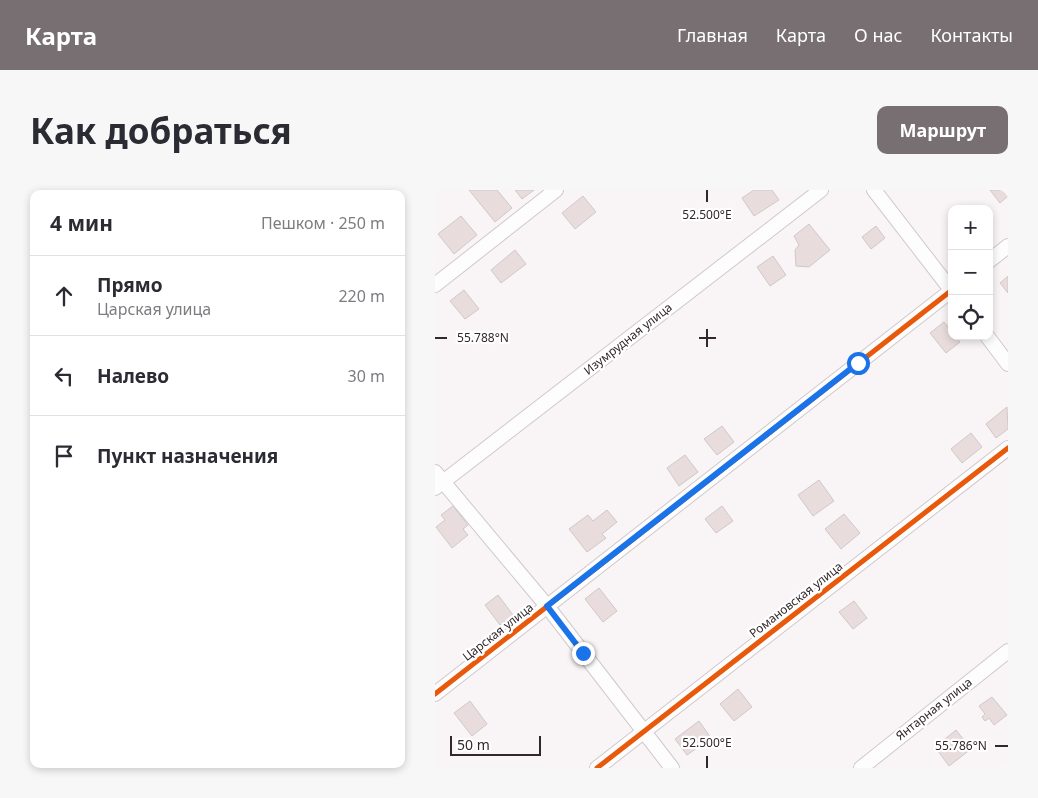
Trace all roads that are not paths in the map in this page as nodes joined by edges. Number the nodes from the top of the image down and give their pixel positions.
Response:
1 (556, 190) edge
2 (821, 190) edge
3 (874, 190) edge
4 (1008, 246) edge
5 (993, 258) edge
6 (435, 284) edge
7 (948, 285) edge
8 (948, 293) edge
9 (990, 340) edge
10 (1008, 364) edge
11 (1008, 448) edge
12 (437, 480) edge
13 (547, 606) junction
14 (1008, 651) edge
15 (435, 694) edge
16 (643, 732) junction
17 (597, 768) edge
18 (672, 768) edge
19 (861, 768) edge

1 - 6 street
2 - 12 street, Изумрудная улица
3 - 7 street
4 - 5 street
8 - 13 street, Царская улица
9 - 10 street
11 - 16 street, Романовская улица
12 - 13 street
13 - 15 street, Царская улица
13 - 16 street
14 - 19 street, Янтарная улица
16 - 17 street, Романовская улица
16 - 18 street

